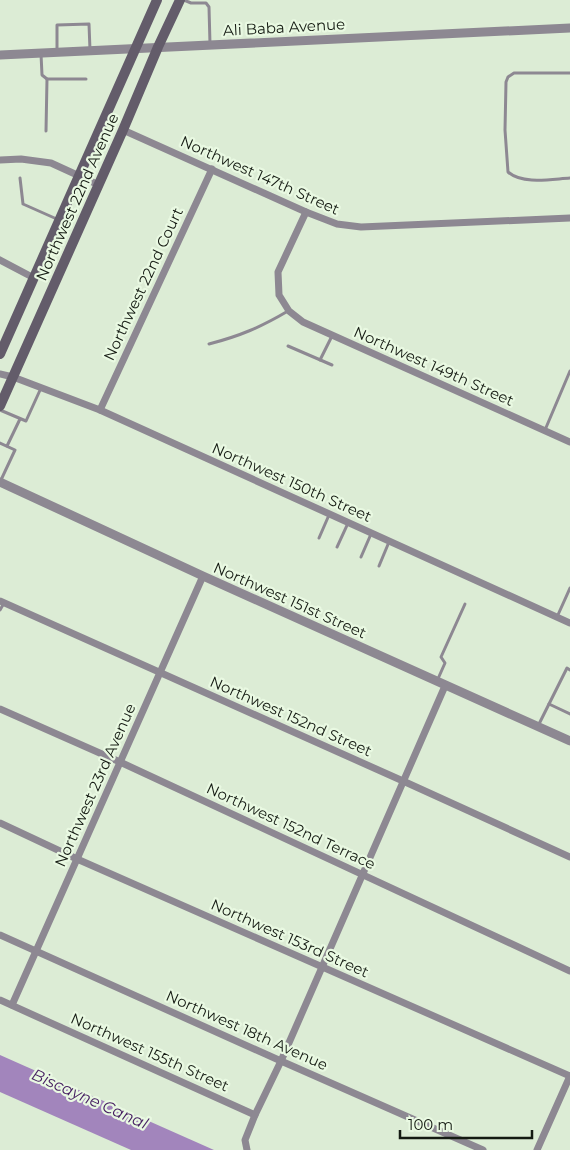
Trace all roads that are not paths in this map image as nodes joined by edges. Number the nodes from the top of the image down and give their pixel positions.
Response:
1 (157, 0) edge
2 (182, 0) edge
3 (570, 28) edge
4 (210, 44) junction
5 (158, 47) junction
6 (136, 48) junction
7 (90, 50) junction
8 (57, 52) junction
9 (41, 53) junction
10 (0, 55) edge
11 (570, 73) edge
12 (86, 78) dead end
13 (47, 79) junction
14 (124, 130) junction
15 (46, 131) dead end
16 (0, 160) edge
17 (212, 169) junction
18 (79, 176) junction
19 (20, 178) dead end
20 (570, 178) edge
21 (99, 185) junction
22 (306, 212) junction
23 (570, 218) edge
24 (59, 220) junction
25 (0, 260) edge
26 (34, 278) junction
27 (289, 311) junction
28 (332, 335) junction
29 (210, 344) dead end
30 (288, 346) dead end
31 (0, 354) edge
32 (320, 360) junction
33 (332, 365) dead end
34 (570, 371) edge
35 (0, 374) edge
36 (13, 377) junction
37 (41, 388) junction
38 (0, 408) edge
39 (100, 410) junction
40 (20, 418) junction
41 (544, 431) junction
42 (570, 442) edge
43 (0, 443) edge
44 (7, 446) junction
45 (0, 482) edge
46 (329, 514) junction
47 (348, 523) junction
48 (371, 533) junction
49 (319, 538) dead end
50 (390, 542) junction
51 (337, 547) dead end
52 (361, 556) dead end
53 (379, 566) dead end
54 (203, 576) junction
55 (570, 588) edge
56 (2, 602) edge
57 (465, 604) dead end
58 (0, 610) edge
59 (557, 618) junction
60 (570, 624) edge
61 (570, 670) edge
62 (160, 673) junction
63 (441, 684) junction
64 (549, 704) junction
65 (0, 709) edge
66 (570, 714) edge
67 (538, 727) junction
68 (570, 741) edge
69 (120, 762) junction
70 (403, 781) junction
71 (0, 823) edge
72 (570, 857) edge
73 (77, 859) junction
74 (362, 875) junction
75 (0, 934) edge
76 (36, 951) junction
77 (321, 966) junction
78 (570, 971) edge
79 (0, 1000) edge
80 (12, 1005) junction
81 (280, 1061) junction
82 (570, 1076) edge
83 (255, 1115) junction
84 (247, 1150) edge
85 (483, 1150) edge
86 (537, 1150) edge

1 - 6 main road, Northwest 22nd Avenue
2 - 4 lane
2 - 5 main road, Northwest 22nd Avenue
3 - 4 street, Ali Baba Avenue
4 - 5 street, Ali Baba Avenue
5 - 6 street, Ali Baba Avenue
5 - 14 main road, Northwest 22nd Avenue
6 - 7 street, Ali Baba Avenue
6 - 18 main road, Northwest 22nd Avenue
7 - 8 street, Ali Baba Avenue
7 - 8 lane
8 - 9 street, Ali Baba Avenue
9 - 10 street, Ali Baba Avenue
9 - 13 lane
11 - 20 lane
12 - 13 lane
13 - 15 lane
14 - 17 street, Northwest 147th Street
14 - 21 main road, Northwest 22nd Avenue
16 - 18 street
17 - 22 street, Northwest 147th Street
17 - 39 street, Northwest 22nd Court
18 - 21 street
18 - 24 main road, Northwest 22nd Avenue
19 - 24 lane
21 - 36 main road, Northwest 22nd Avenue
22 - 23 street, Northwest 147th Street
22 - 27 street
24 - 26 main road, Northwest 22nd Avenue
25 - 26 street
26 - 31 main road, Northwest 22nd Avenue
27 - 28 street, Northwest 149th Street
27 - 29 lane
28 - 32 lane
28 - 41 street, Northwest 149th Street
30 - 32 lane
32 - 33 lane
34 - 41 lane
35 - 36 street, Northwest 150th Street
36 - 37 street, Northwest 150th Street
36 - 38 main road, Northwest 22nd Avenue
37 - 39 street, Northwest 150th Street
37 - 40 lane
38 - 40 lane
39 - 46 street, Northwest 150th Street
40 - 44 lane
41 - 42 street, Northwest 149th Street
43 - 44 lane
44 - 45 lane
45 - 54 street, Northwest 151st Street
46 - 47 street, Northwest 150th Street
46 - 49 lane
47 - 48 street, Northwest 150th Street
47 - 51 lane
48 - 50 street, Northwest 150th Street
48 - 52 lane
50 - 53 lane
50 - 59 street, Northwest 150th Street
54 - 62 street, Northwest 23rd Avenue
54 - 63 street, Northwest 151st Street
55 - 59 lane
56 - 58 lane
56 - 62 street, Northwest 152nd Street
57 - 63 lane
59 - 60 street, Northwest 150th Street
61 - 64 lane
62 - 69 street, Northwest 23rd Avenue
62 - 70 street, Northwest 152nd Street
63 - 67 street, Northwest 151st Street
63 - 70 street
64 - 66 lane
64 - 67 lane
65 - 69 street, Northwest 152nd Terrace
67 - 68 street, Northwest 151st Street
69 - 73 street, Northwest 23rd Avenue
69 - 74 street, Northwest 152nd Terrace
70 - 72 street, Northwest 152nd Street
70 - 74 street
71 - 73 street, Northwest 153rd Street
73 - 76 street, Northwest 23rd Avenue
73 - 77 street, Northwest 153rd Street
74 - 77 street
74 - 78 street, Northwest 152nd Terrace
75 - 76 street, Northwest 18th Avenue
76 - 80 street, Northwest 23rd Avenue
76 - 81 street, Northwest 18th Avenue
77 - 81 street
77 - 82 street, Northwest 153rd Street
79 - 80 street, Northwest 155th Street
80 - 83 street, Northwest 155th Street
81 - 83 street
81 - 85 street, Northwest 18th Avenue
82 - 86 street
83 - 84 street

